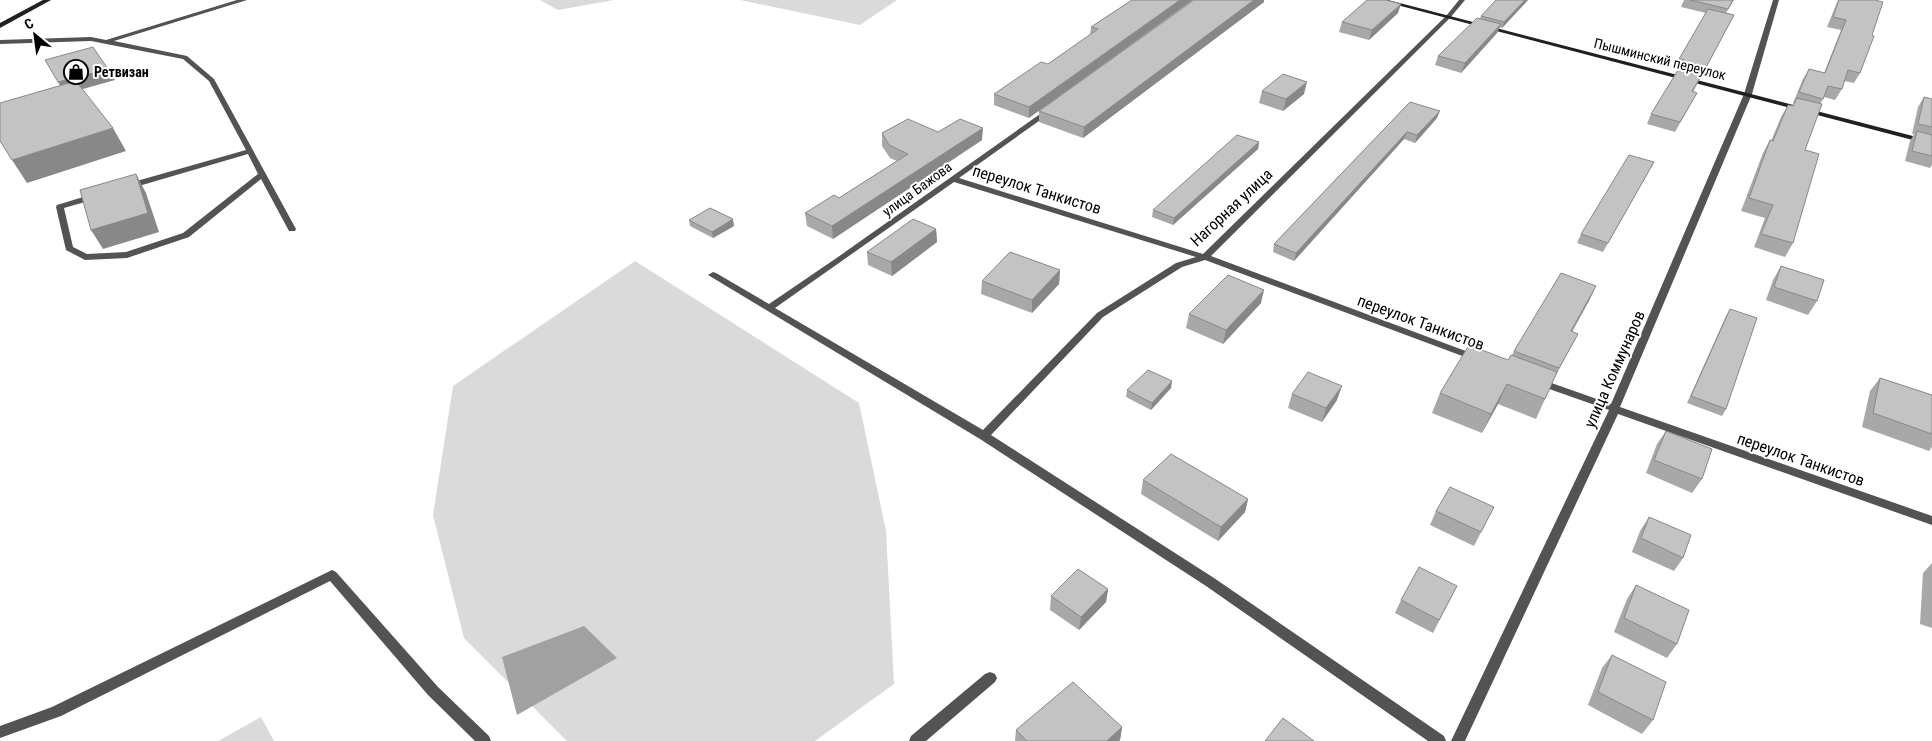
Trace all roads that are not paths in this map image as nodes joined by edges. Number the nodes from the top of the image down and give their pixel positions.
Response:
1 (48, 0) edge
2 (244, 0) edge
3 (1381, 0) edge
4 (1462, 0) edge
5 (1776, 0) edge
6 (1448, 17) junction
7 (0, 26) edge
8 (0, 42) edge
9 (106, 42) junction
10 (1748, 94) junction
11 (1056, 104) edge
12 (1932, 143) edge
13 (251, 151) junction
14 (263, 174) junction
15 (952, 179) junction
16 (117, 190) edge
17 (107, 193) edge
18 (292, 229) dead end
19 (1205, 257) junction
20 (713, 275) dead end
21 (769, 308) junction
22 (1484, 361) edge
23 (1530, 378) edge
24 (1614, 410) junction
25 (984, 436) junction
26 (1932, 521) edge
27 (990, 678) dead end
28 (0, 732) edge
29 (484, 741) edge
30 (916, 741) edge
31 (1439, 741) edge
32 (1458, 741) edge

1 - 7 street
2 - 9 street
3 - 6 street, Пышминский переулок
4 - 6 street, Нагорная улица
5 - 10 street, улица Коммунаров
6 - 10 street, Пышминский переулок
6 - 19 street, Нагорная улица
8 - 9 street
9 - 13 street
10 - 12 street, Пышминский переулок
10 - 24 street, улица Коммунаров
11 - 15 street, улица Бажова
13 - 14 street
13 - 16 street
14 - 17 street
14 - 18 street
15 - 19 street, переулок Танкистов
15 - 21 street, улица Бажова
19 - 22 street, переулок Танкистов
19 - 25 street, Нагорная улица
20 - 21 street
21 - 25 street
23 - 24 street, переулок Танкистов
24 - 26 street, переулок Танкистов
24 - 32 street, улица Коммунаров
25 - 31 street
27 - 30 street
28 - 29 street

